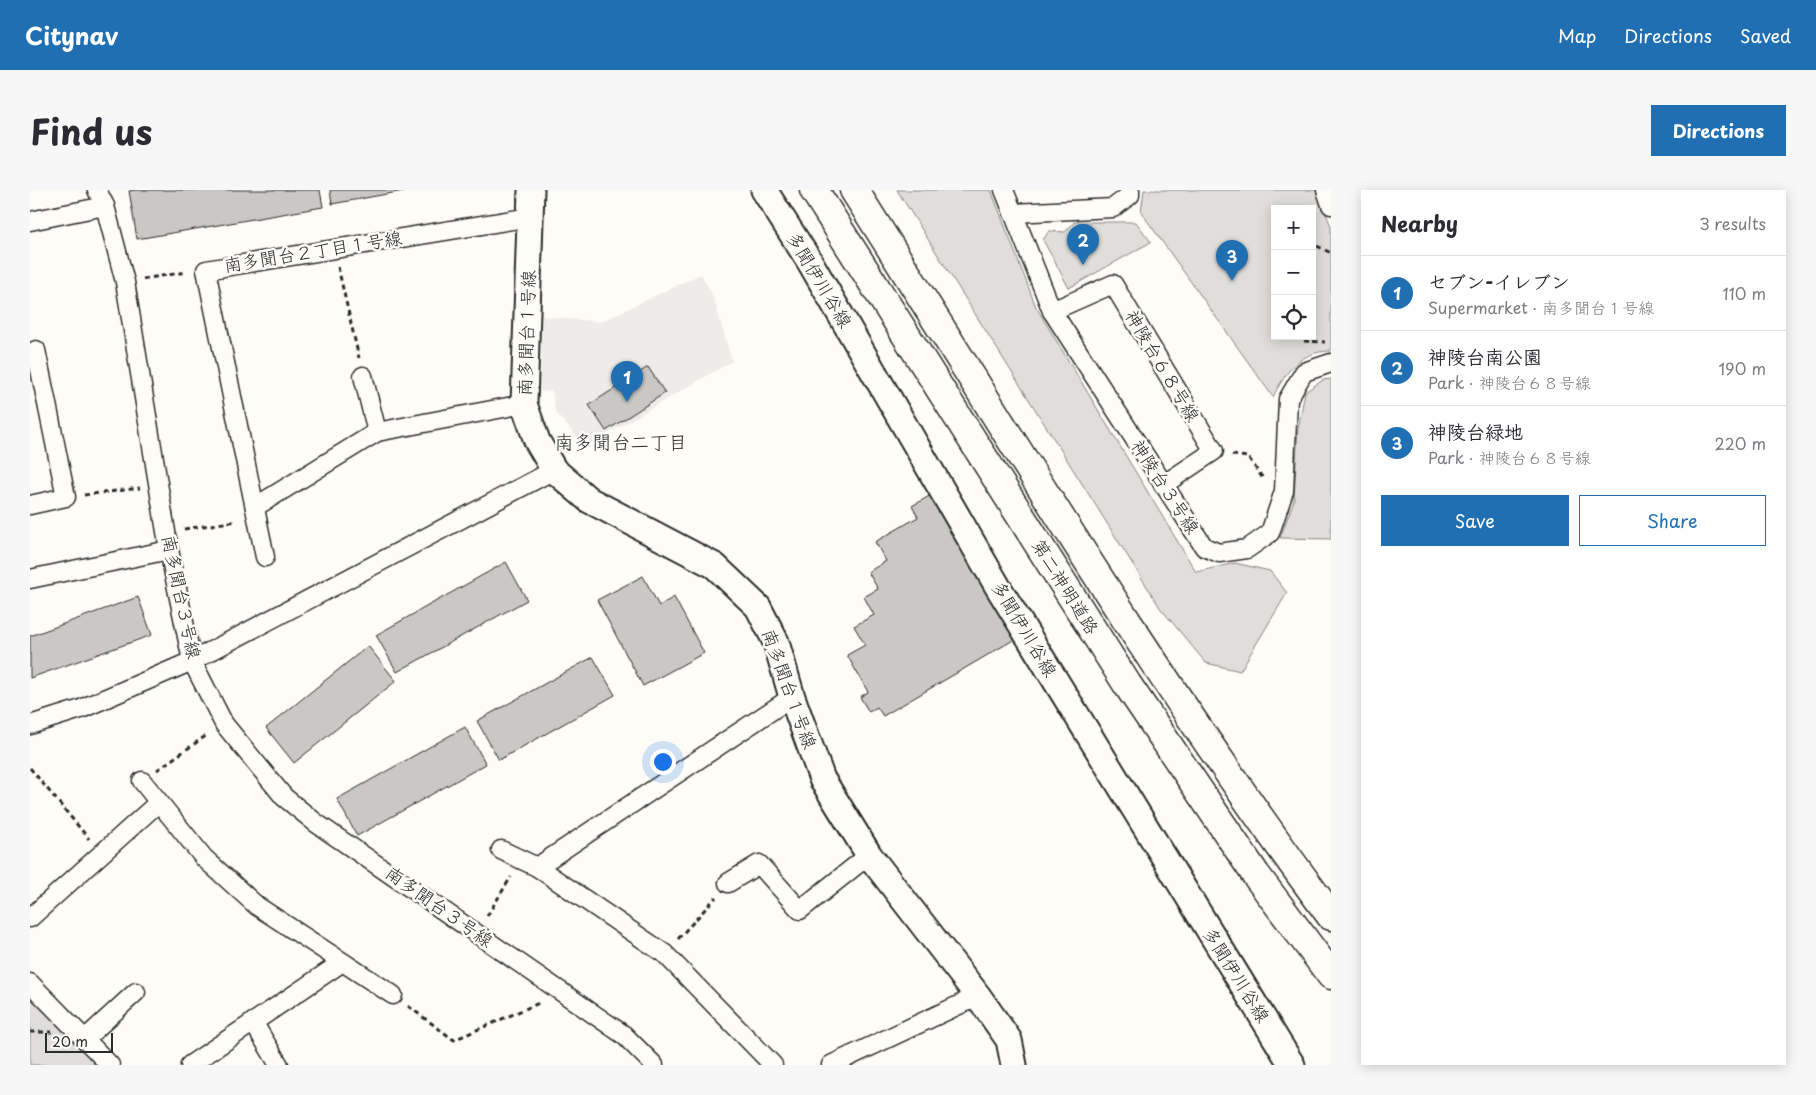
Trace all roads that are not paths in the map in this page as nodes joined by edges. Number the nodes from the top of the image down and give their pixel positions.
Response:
1 (97, 190) edge
2 (531, 190) edge
3 (764, 190) edge
4 (814, 190) edge
5 (854, 190) edge
6 (1004, 190) edge
7 (1130, 190) edge
8 (1326, 190) edge
9 (1331, 205) edge
10 (105, 206) junction
11 (1013, 213) junction
12 (531, 217) junction
13 (30, 221) edge
14 (1052, 311) junction
15 (36, 350) dead end
16 (1331, 363) edge
17 (364, 376) road end
18 (36, 379) edge
19 (524, 404) junction
20 (377, 432) junction
21 (554, 470) junction
22 (1163, 485) junction
23 (30, 505) edge
24 (256, 512) junction
25 (169, 550) junction
26 (265, 557) dead end
27 (30, 580) edge
28 (192, 660) junction
29 (792, 697) junction
30 (30, 725) edge
31 (142, 781) road end
32 (159, 802) junction
33 (501, 850) dead end
34 (869, 855) junction
35 (530, 863) junction
36 (728, 884) road end
37 (1331, 916) edge
38 (30, 918) edge
39 (341, 963) junction
40 (1331, 975) edge
41 (30, 983) edge
42 (136, 992) dead end
43 (393, 995) road end
44 (978, 996) junction
45 (253, 1022) junction
46 (85, 1039) junction
47 (110, 1065) edge
48 (190, 1065) edge
49 (279, 1065) edge
50 (654, 1065) edge
51 (773, 1065) edge
52 (831, 1065) edge
53 (1014, 1065) edge
54 (1292, 1065) edge

1 - 10 street, 南多聞台３号線
2 - 12 street, 南多聞台１号線
3 - 54 street, 多聞伊川谷線
4 - 40 highway, 第二神明道路
5 - 37 highway, 第二神明道路
6 - 11 street, 神陵台３号線
7 - 11 street
8 - 9 street
10 - 13 street
10 - 25 street, 南多聞台３号線
11 - 14 street, 神陵台３号線
12 - 19 street, 南多聞台１号線
12 - 24 street, 南多聞台２丁目１号線
14 - 22 street, 神陵台３号線
14 - 22 street, 神陵台６８号線
15 - 18 street
16 - 22 street, 神陵台３号線
17 - 20 street
18 - 23 street
19 - 20 street
19 - 21 street, 南多聞台１号線
20 - 24 street
21 - 28 street
21 - 29 street, 南多聞台１号線
24 - 26 street, 南多聞台２丁目１号線
25 - 27 street
25 - 28 street, 南多聞台３号線
28 - 30 street
28 - 50 street, 南多聞台３号線
29 - 34 street, 南多聞台１号線
29 - 35 street
31 - 32 street
32 - 38 street
32 - 39 street
33 - 35 street
34 - 36 street
34 - 44 street, 南多聞台１号線
35 - 51 street
39 - 43 street
39 - 45 street
41 - 46 street
42 - 46 street
44 - 52 street
44 - 53 street, 南多聞台１号線
45 - 48 street
45 - 49 street
46 - 47 street

